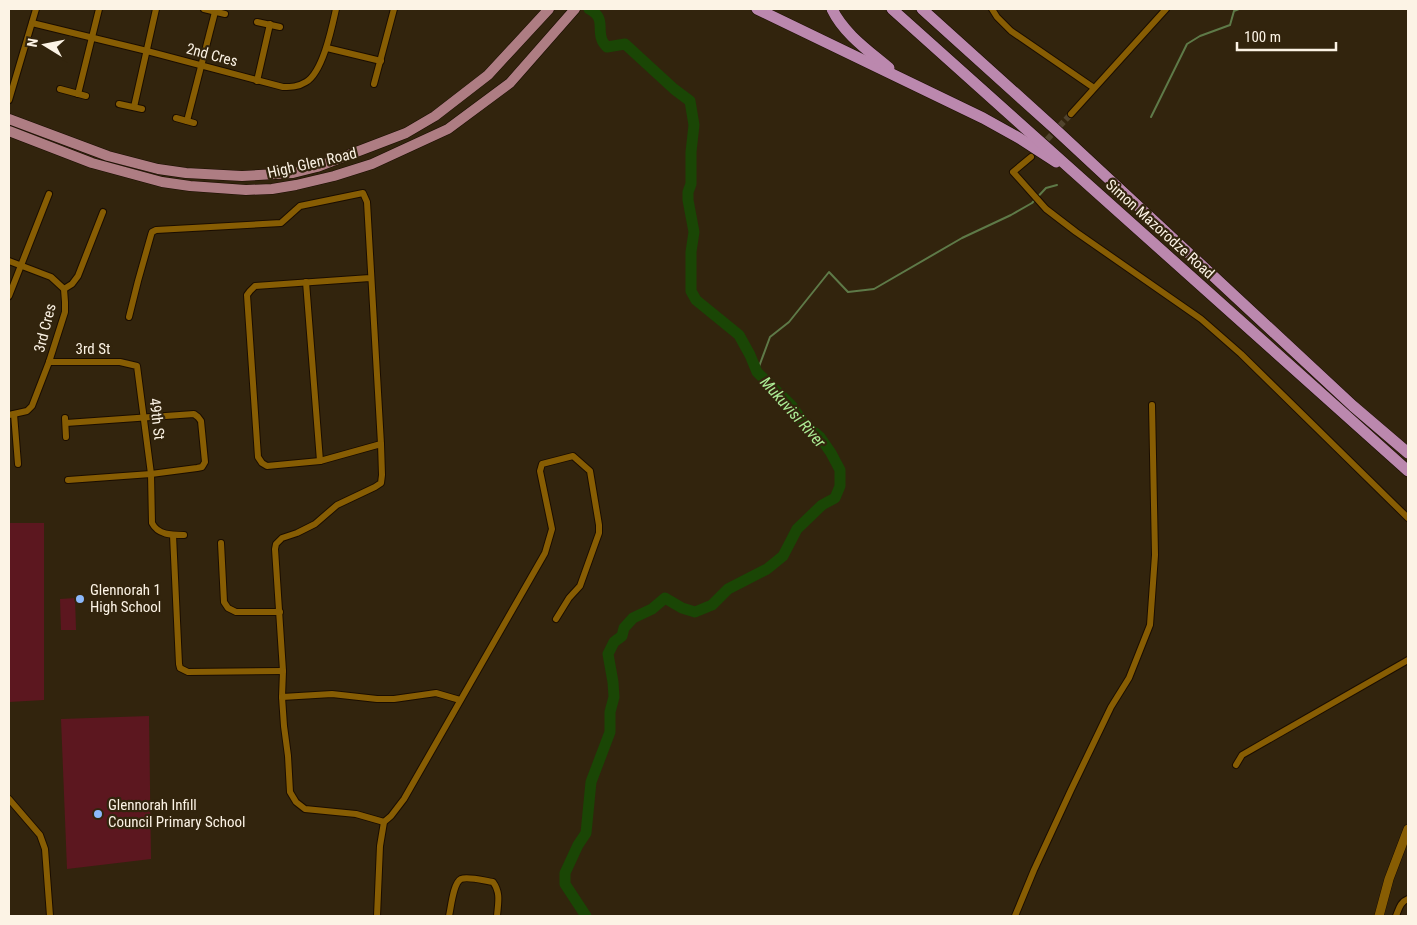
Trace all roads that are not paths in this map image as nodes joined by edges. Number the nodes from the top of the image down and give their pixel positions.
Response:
1 (36, 9) edge
2 (99, 9) edge
3 (156, 9) edge
4 (204, 9) edge
5 (336, 9) edge
6 (394, 9) edge
7 (549, 9) edge
8 (575, 9) edge
9 (758, 9) edge
10 (832, 9) edge
11 (892, 9) edge
12 (922, 9) edge
13 (992, 9) edge
14 (1166, 9) edge
15 (215, 12) junction
16 (225, 14) dead end
17 (257, 22) dead end
18 (32, 23) junction
19 (270, 24) junction
20 (280, 27) dead end
21 (91, 38) junction
22 (327, 48) junction
23 (147, 51) junction
24 (381, 61) junction
25 (202, 66) junction
26 (904, 80) junction
27 (257, 81) junction
28 (374, 84) dead end
29 (60, 88) dead end
30 (1094, 88) junction
31 (78, 94) junction
32 (86, 96) dead end
33 (9, 100) edge
34 (119, 104) dead end
35 (134, 107) junction
36 (142, 109) dead end
37 (1071, 114) tunnel mouth
38 (9, 118) edge
39 (176, 118) dead end
40 (9, 130) edge
41 (1030, 157) dead end
42 (1084, 180) junction
43 (48, 194) dead end
44 (102, 212) dead end
45 (9, 261) edge
46 (20, 265) junction
47 (370, 278) junction
48 (306, 282) junction
49 (64, 289) junction
50 (9, 296) edge
51 (129, 317) dead end
52 (49, 362) junction
53 (137, 366) joint
54 (1152, 405) dead end
55 (12, 414) edge
56 (144, 417) junction
57 (66, 437) dead end
58 (381, 444) junction
59 (1408, 453) edge
60 (320, 461) junction
61 (18, 464) dead end
62 (1408, 470) edge
63 (151, 474) junction
64 (68, 480) dead end
65 (1408, 518) edge
66 (173, 535) junction
67 (184, 535) dead end
68 (221, 543) dead end
69 (280, 612) junction
70 (556, 619) dead end
71 (1408, 660) edge
72 (283, 671) junction
73 (282, 697) junction
74 (460, 700) junction
75 (1236, 765) dead end
76 (9, 799) edge
77 (384, 822) junction
78 (1407, 837) edge
79 (1408, 899) edge
80 (50, 916) edge
81 (377, 916) edge
82 (449, 916) edge
83 (497, 916) edge
84 (1015, 916) edge
85 (1378, 916) edge
86 (1396, 916) edge

1 - 18 street
2 - 21 street
3 - 23 street
4 - 15 street
5 - 22 street, 2nd Cres
6 - 24 street
7 - 38 main road, High Glen Road
8 - 40 main road, High Glen Road
9 - 26 highway
10 - 26 highway
11 - 42 highway, Simon Mazorodze Road
12 - 59 highway, Simon Mazorodze Road
13 - 30 street
14 - 30 street
15 - 16 street
15 - 25 street
17 - 19 street
18 - 21 street, 2nd Cres
18 - 33 street
19 - 20 street
19 - 27 street
21 - 23 street, 2nd Cres
21 - 31 street
22 - 24 street
22 - 27 street, 2nd Cres
23 - 25 street, 2nd Cres
23 - 35 street
24 - 28 street
25 - 27 street, 2nd Cres
25 - 39 street
26 - 42 highway
29 - 31 street
30 - 37 street
31 - 32 street
34 - 35 street
35 - 36 street
41 - 65 street
42 - 62 highway, Simon Mazorodze Road
43 - 46 street
44 - 49 street
45 - 46 street, 3rd Cres
46 - 49 street, 3rd Cres
46 - 50 street
47 - 48 street
47 - 51 street
47 - 58 street
48 - 60 street
48 - 60 street
49 - 52 street, 3rd Cres
52 - 53 street, 3rd St
52 - 55 street, 3rd Cres
53 - 56 street, 49th St
54 - 84 street
55 - 61 street
56 - 57 street
56 - 63 street, 49th St
56 - 63 street
58 - 60 street
58 - 69 street
63 - 64 street
63 - 66 street, 49th St
66 - 67 street
66 - 72 street
68 - 69 street
69 - 72 street
70 - 74 street
71 - 75 street
72 - 73 street
73 - 74 street
73 - 77 street
74 - 77 street
76 - 80 street
77 - 81 street
78 - 85 street
79 - 86 street
82 - 83 street

